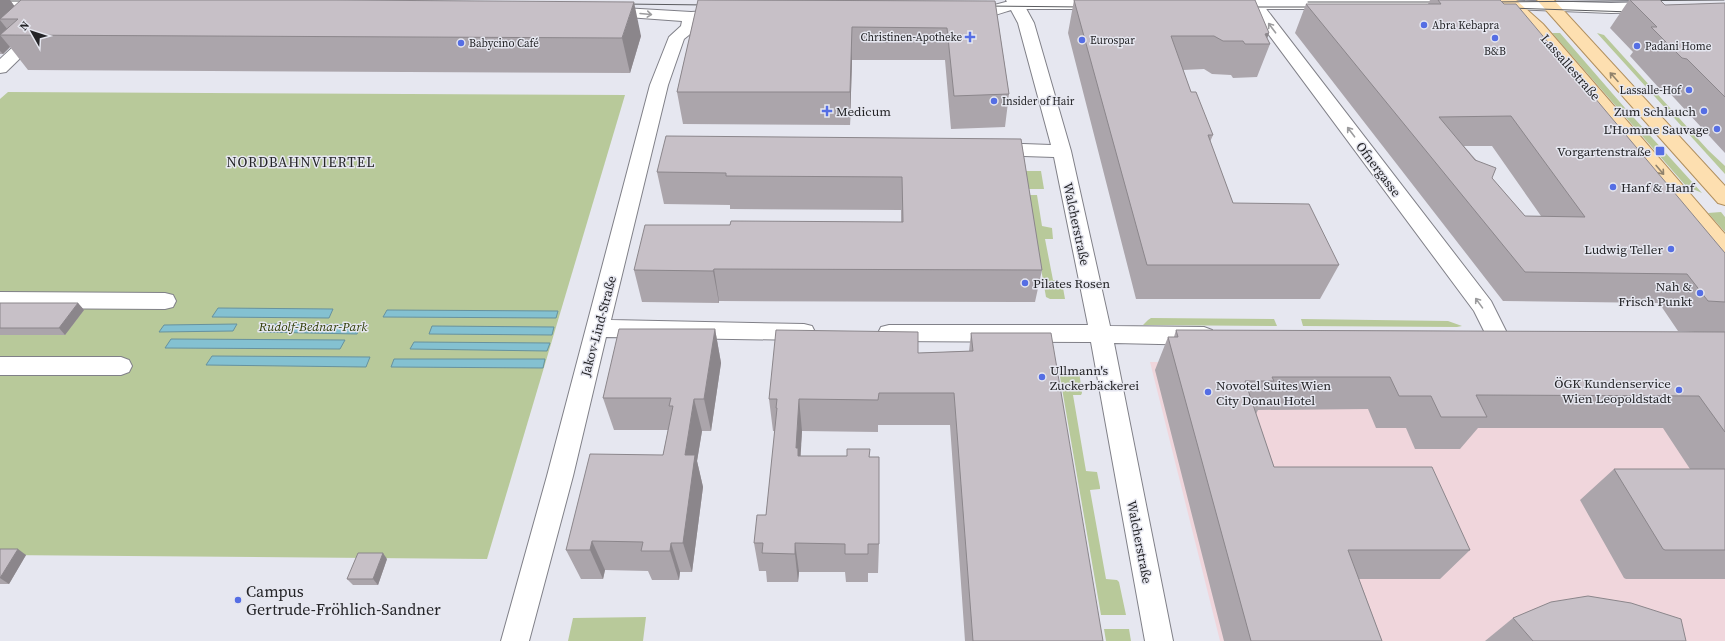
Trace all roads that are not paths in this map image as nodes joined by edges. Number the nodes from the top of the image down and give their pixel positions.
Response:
1 (1011, 1) edge
2 (1510, 2) edge
3 (0, 3) edge
4 (1548, 3) edge
5 (1119, 4) edge
6 (1215, 4) edge
7 (1254, 4) junction
8 (1445, 4) edge
9 (1476, 4) edge
10 (1673, 6) edge
11 (590, 12) edge
12 (738, 14) edge
13 (954, 15) edge
14 (691, 17) junction
15 (0, 68) edge
16 (976, 149) edge
17 (1062, 150) junction
18 (1725, 198) edge
19 (1725, 247) edge
20 (0, 300) edge
21 (165, 301) dead end
22 (598, 328) junction
23 (822, 332) edge
24 (870, 333) edge
25 (1101, 334) junction
26 (1226, 337) edge
27 (1475, 337) edge
28 (1498, 337) junction
29 (1521, 338) edge
30 (0, 366) edge
31 (121, 366) dead end
32 (515, 641) edge
33 (1159, 641) edge

1 - 5 street
1 - 13 street
1 - 17 street, Walcherstraße
2 - 4 street
2 - 9 street
2 -> 19 main road, Lassallestraße
3 - 15 street
4 - 10 street
18 -> 4 main road, Lassallestraße
6 - 7 street
7 - 8 street
28 -> 7 street, Ofnergasse
11 -> 14 street
12 - 14 street
14 - 22 street, Jakov-Lind-Straße
16 - 17 street
17 - 25 street, Walcherstraße
20 - 21 street
22 - 23 street
22 - 32 street, Jakov-Lind-Straße
24 - 25 street
25 - 26 street
25 - 33 street, Walcherstraße
27 - 28 street
28 - 29 street
30 - 31 street

